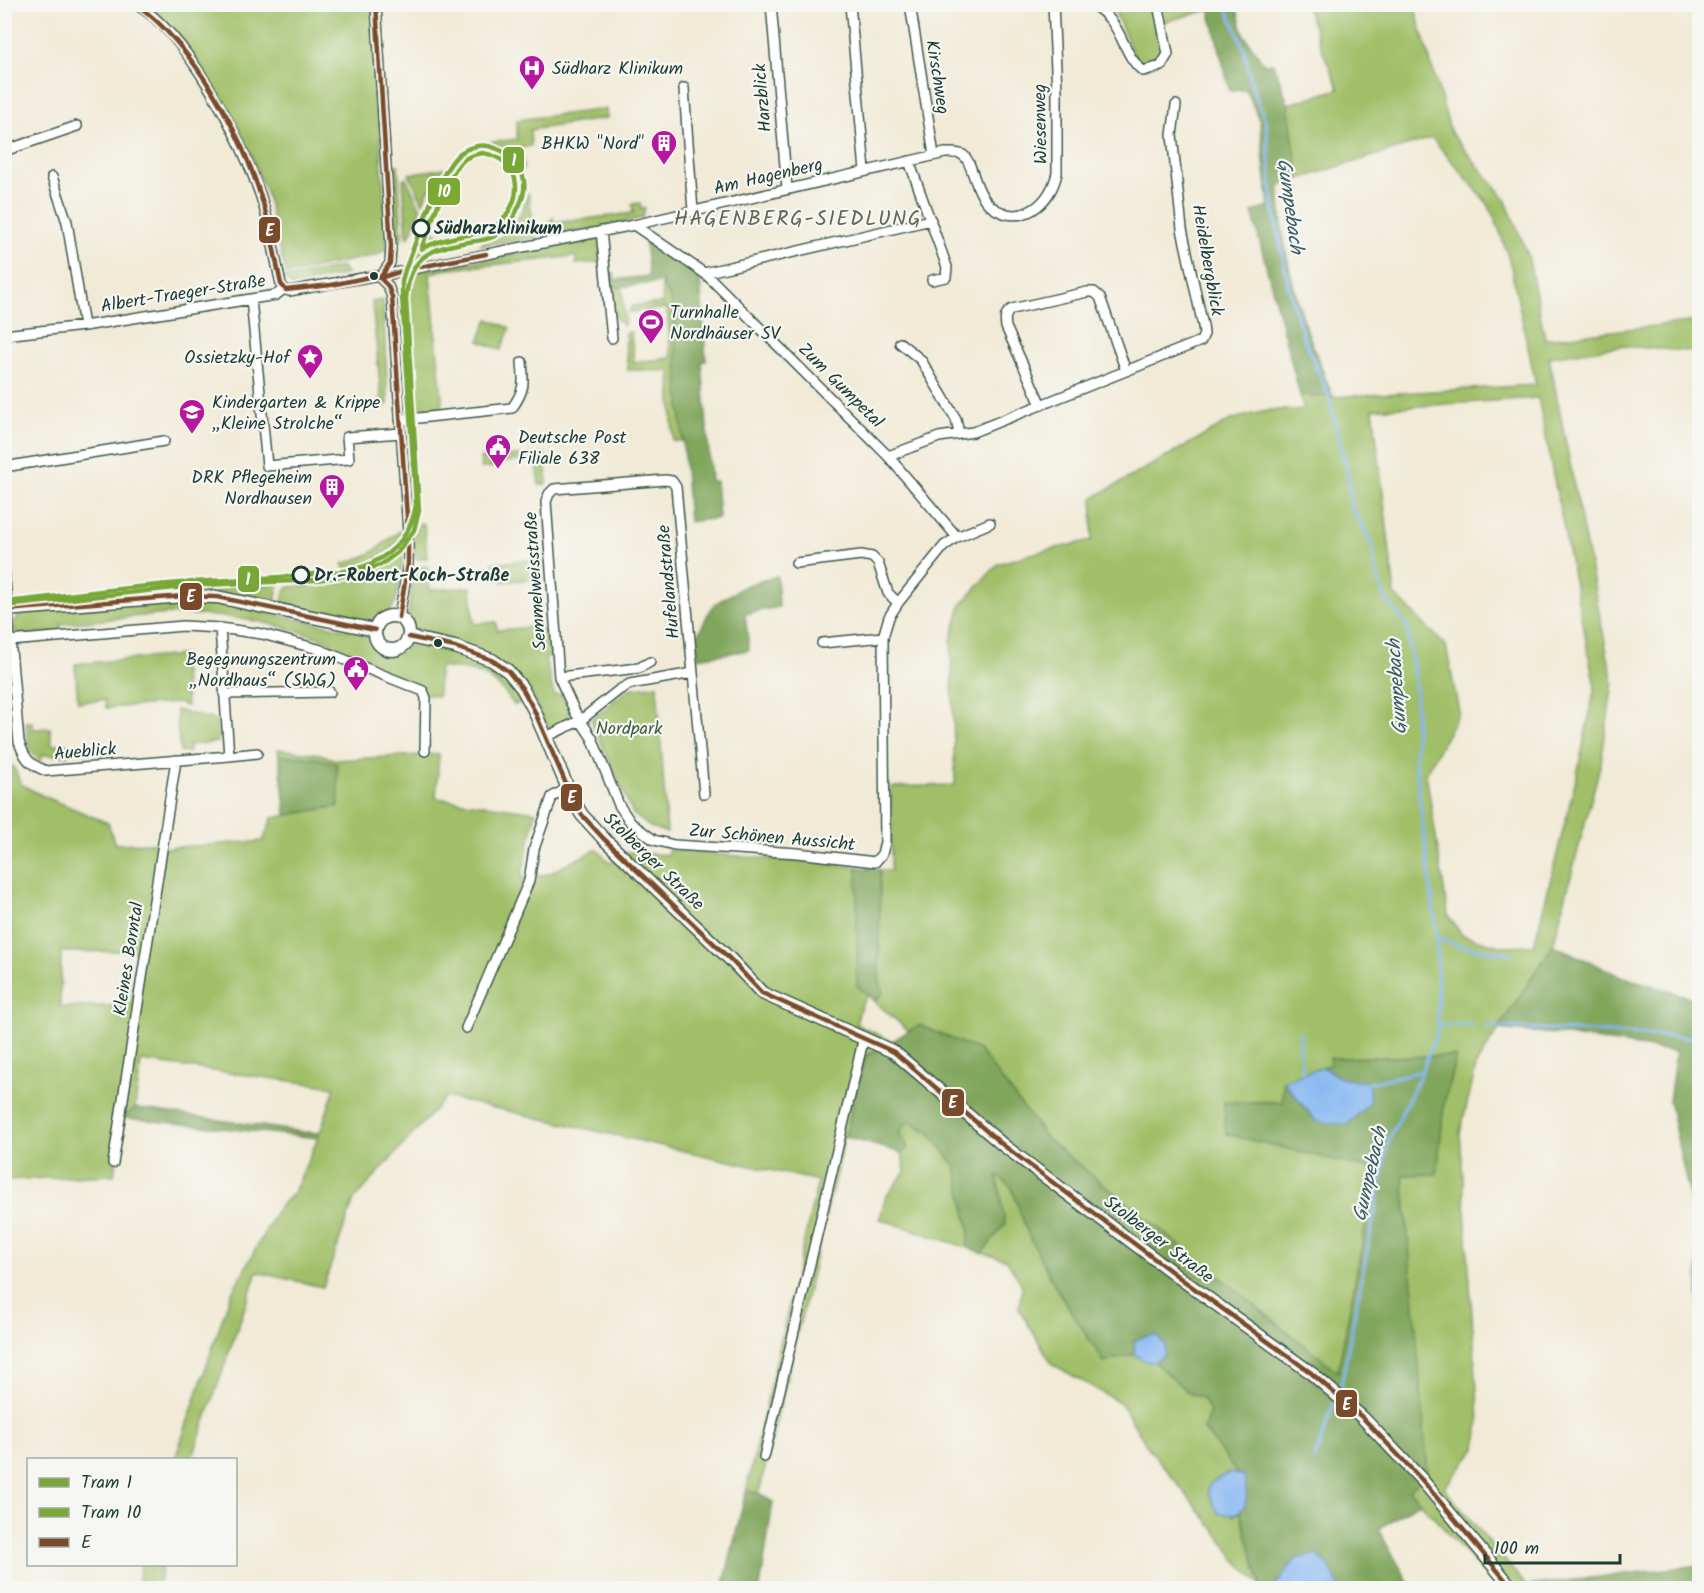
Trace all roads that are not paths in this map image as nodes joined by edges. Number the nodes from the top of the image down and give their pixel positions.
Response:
1 (135, 4) edge
2 (376, 4) edge
3 (771, 4) edge
4 (850, 4) edge
5 (910, 4) edge
6 (1053, 4) edge
7 (1090, 4) edge
8 (1158, 4) edge
9 (684, 88) dead end
10 (1176, 105) dead end
11 (77, 126) dead end
12 (4, 151) edge
13 (934, 154) junction
14 (909, 161) junction
15 (865, 171) junction
16 (52, 177) dead end
17 (787, 189) junction
18 (693, 211) junction
19 (931, 220) junction
20 (634, 225) junction
21 (601, 231) junction
22 (704, 273) junction
23 (380, 278) junction
24 (932, 280) dead end
25 (284, 289) junction
26 (251, 299) junction
27 (84, 326) junction
28 (4, 334) edge
29 (612, 338) dead end
30 (900, 343) dead end
31 (522, 362) dead end
32 (1126, 372) junction
33 (1041, 405) junction
34 (400, 420) junction
35 (401, 433) junction
36 (959, 434) junction
37 (164, 441) dead end
38 (888, 456) junction
39 (4, 467) edge
40 (676, 487) joint
41 (990, 523) dead end
42 (957, 537) junction
43 (796, 563) dead end
44 (4, 569) edge
45 (897, 603) junction
46 (6, 610) edge
47 (399, 617) junction
48 (220, 628) junction
49 (375, 630) junction
50 (409, 637) junction
51 (883, 637) junction
52 (10, 641) junction
53 (822, 643) dead end
54 (650, 662) dead end
55 (693, 673) junction
56 (559, 677) junction
57 (330, 692) dead end
58 (224, 694) junction
59 (581, 720) junction
60 (546, 737) junction
61 (425, 751) dead end
62 (257, 753) dead end
63 (229, 756) junction
64 (176, 760) junction
65 (568, 788) junction
66 (704, 794) dead end
67 (466, 1028) dead end
68 (864, 1037) junction
69 (113, 1162) dead end
70 (764, 1457) dead end
71 (1512, 1588) edge

1 - 25 street
2 - 23 street
3 - 17 street, Harzblick
4 - 15 street
5 - 13 street, Kirschweg
6 - 13 street, Wiesenweg
7 - 8 street
9 - 18 street
10 - 32 street, Heidelbergblick
11 - 12 street
13 - 14 street, Am Hagenberg
14 - 15 street, Am Hagenberg
14 - 19 street
15 - 17 street, Am Hagenberg
16 - 27 street, Albert-Traeger-Straße
17 - 18 street, Am Hagenberg
18 - 20 street, Am Hagenberg
19 - 22 street
19 - 24 street
20 - 21 street, Albert-Traeger-Straße
20 - 22 street, Zum Gumpetal
21 - 23 street, Albert-Traeger-Straße
21 - 29 street
22 - 38 street, Zum Gumpetal
23 - 25 street, Albert-Traeger-Straße
23 - 34 street
25 - 26 street, Albert-Traeger-Straße
26 - 27 street, Albert-Traeger-Straße
26 - 35 street
27 - 28 street, Albert-Traeger-Straße
30 - 36 street
31 - 34 street
32 - 33 street, Heidelbergblick
32 - 33 street
33 - 36 street, Heidelbergblick
34 - 35 street
35 - 47 street
36 - 38 street, Heidelbergblick
37 - 39 street
38 - 42 street, Zum Gumpetal
40 - 55 street, Hufelandstraße
40 - 56 street, Semmelweisstraße
41 - 42 street
42 - 45 street, Zur Schönen Aussicht
43 - 45 street
44 - 46 street, Aueblick
45 - 51 street, Zur Schönen Aussicht
46 - 49 main road
46 - 52 street, Aueblick
47 - 49 main road
47 - 50 main road
48 - 52 street
48 - 58 street
48 - 61 street
49 - 50 main road
50 - 60 main road, Stolberger Straße
51 - 53 street
51 - 59 street, Zur Schönen Aussicht
52 - 64 street, Aueblick
54 - 56 street, Hufelandstraße
55 - 59 street
55 - 66 street, Hufelandstraße
56 - 59 street, Semmelweisstraße
57 - 58 street
58 - 63 street
59 - 60 street
60 - 65 main road, Stolberger Straße
62 - 63 street, Aueblick
63 - 64 street, Aueblick
64 - 69 street, Kleines Borntal
65 - 67 street
65 - 68 main road, Stolberger Straße
68 - 70 street
68 - 71 main road, Stolberger Straße

